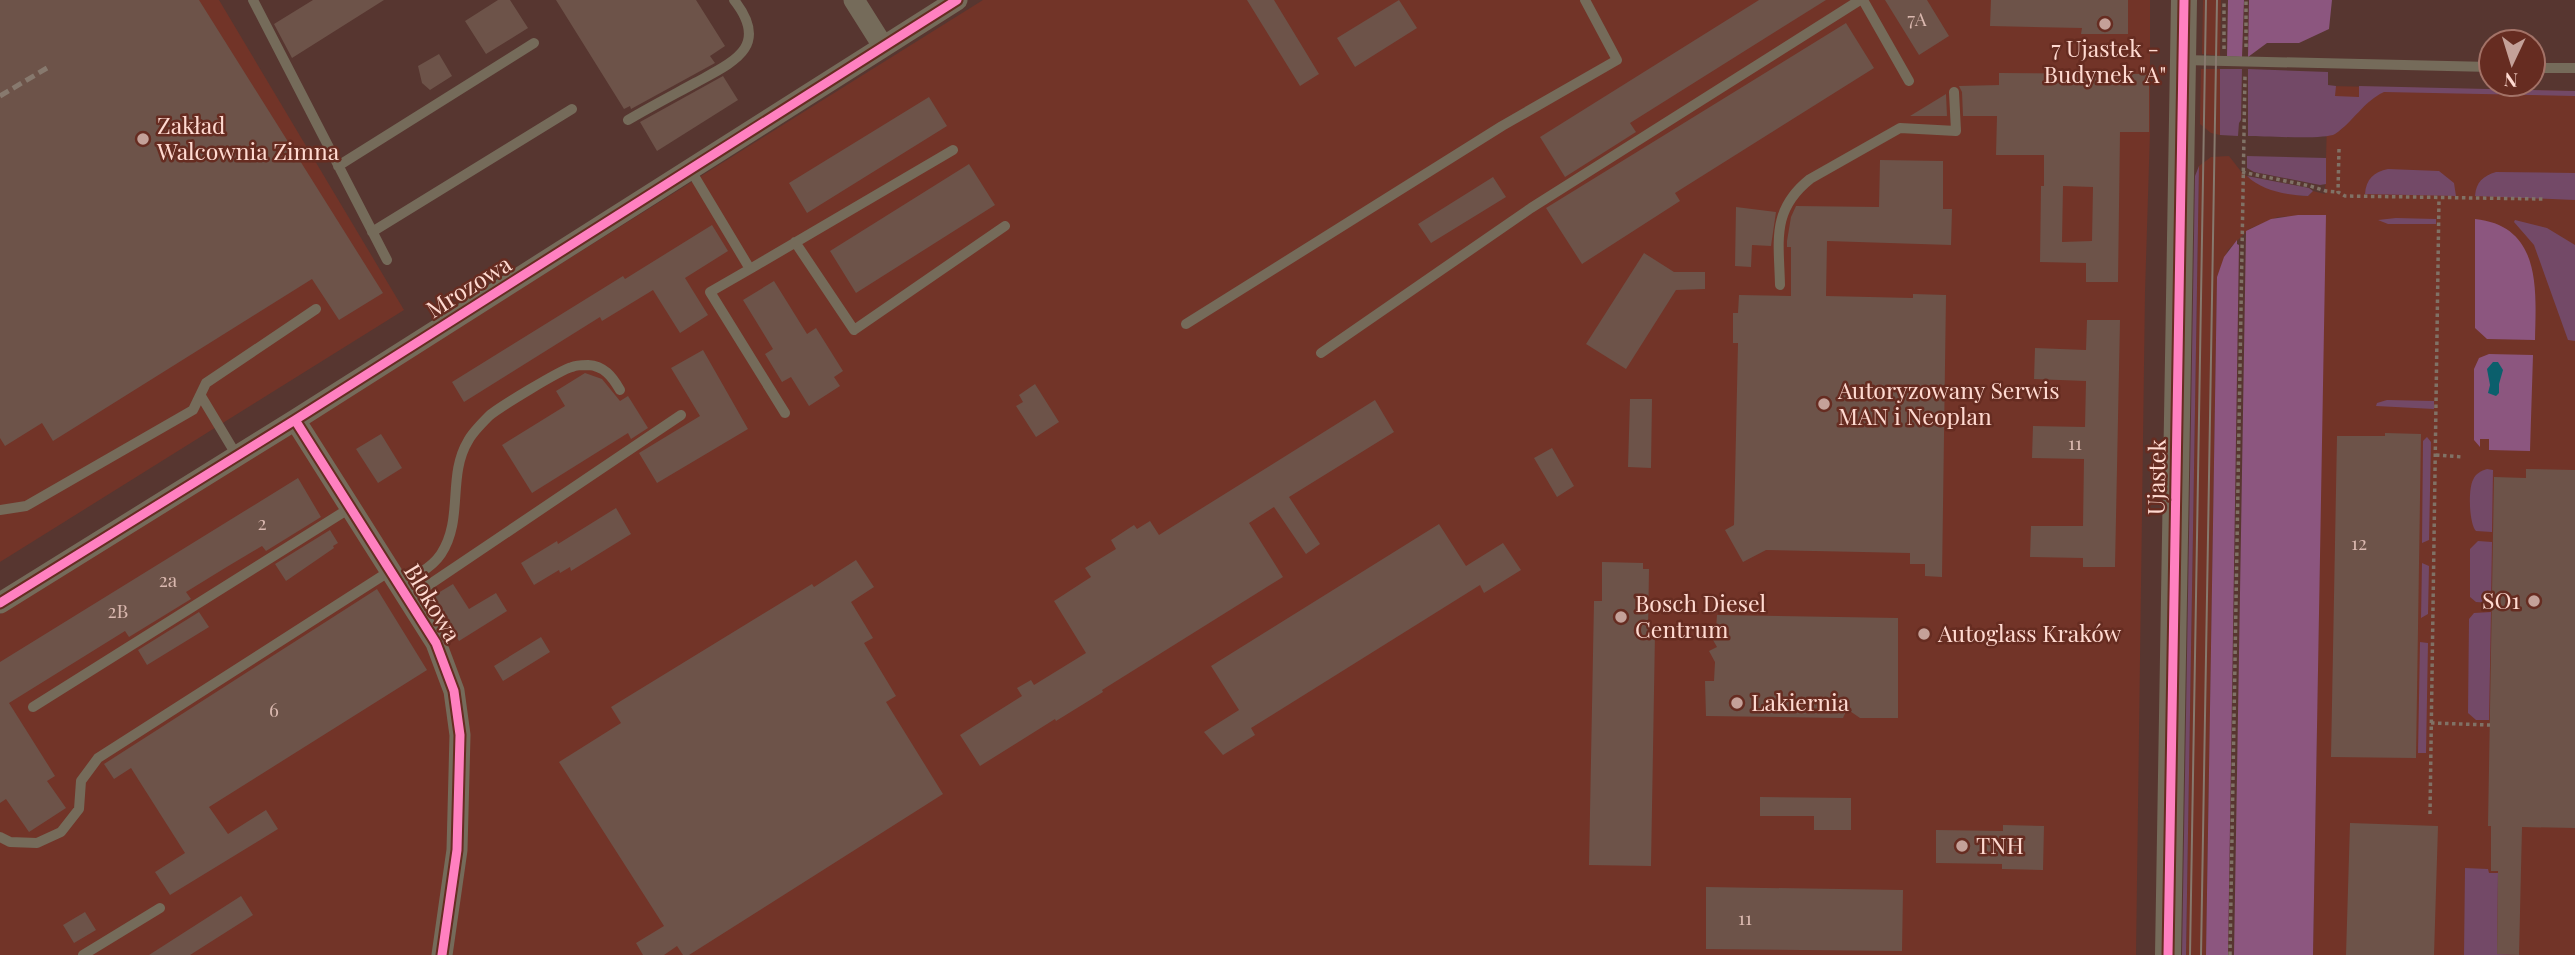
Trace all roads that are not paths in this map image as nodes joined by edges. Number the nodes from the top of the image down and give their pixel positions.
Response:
1 (253, 0) edge
2 (734, 0) edge
3 (854, 0) edge
4 (957, 0) edge
5 (1585, 0) edge
6 (1861, 0) edge
7 (2184, 0) edge
8 (534, 44) dead end
9 (883, 46) junction
10 (2183, 60) junction
11 (2477, 67) edge
12 (2547, 68) edge
13 (2575, 68) edge
14 (1909, 81) dead end
15 (1954, 92) dead end
16 (572, 109) dead end
17 (628, 120) dead end
18 (953, 150) dead end
19 (338, 166) junction
20 (691, 169) junction
21 (1005, 226) dead end
22 (372, 232) junction
23 (795, 242) junction
24 (387, 260) dead end
25 (750, 269) junction
26 (1780, 285) dead end
27 (316, 309) dead end
28 (1186, 324) dead end
29 (1321, 353) dead end
30 (620, 390) dead end
31 (201, 396) junction
32 (785, 413) dead end
33 (681, 415) dead end
34 (295, 420) junction
35 (237, 456) junction
36 (350, 508) junction
37 (0, 510) edge
38 (398, 584) junction
39 (0, 603) edge
40 (33, 707) dead end
41 (0, 837) edge
42 (160, 908) dead end
43 (83, 955) edge
44 (442, 955) edge
45 (2168, 955) edge

1 - 19 lane
2 - 17 lane
3 - 9 street
4 - 9 street, Mrozowa
5 - 28 lane
6 - 14 lane
6 - 29 lane
7 - 10 street, Ujastek
8 - 19 lane
9 - 20 street, Mrozowa
10 - 11 lane
10 - 45 street, Ujastek
12 - 13 lane
15 - 26 lane
16 - 22 lane
18 - 23 lane
19 - 22 lane
20 - 25 lane
20 - 34 street, Mrozowa
21 - 23 lane
22 - 24 lane
23 - 25 lane
25 - 32 lane
27 - 31 lane
30 - 38 lane
31 - 35 lane
31 - 37 lane
33 - 38 lane
34 - 35 street, Mrozowa
34 - 36 street, Blokowa
35 - 39 street, Mrozowa
36 - 38 street, Blokowa
36 - 40 lane
38 - 41 lane
38 - 44 street, Blokowa
42 - 43 lane

